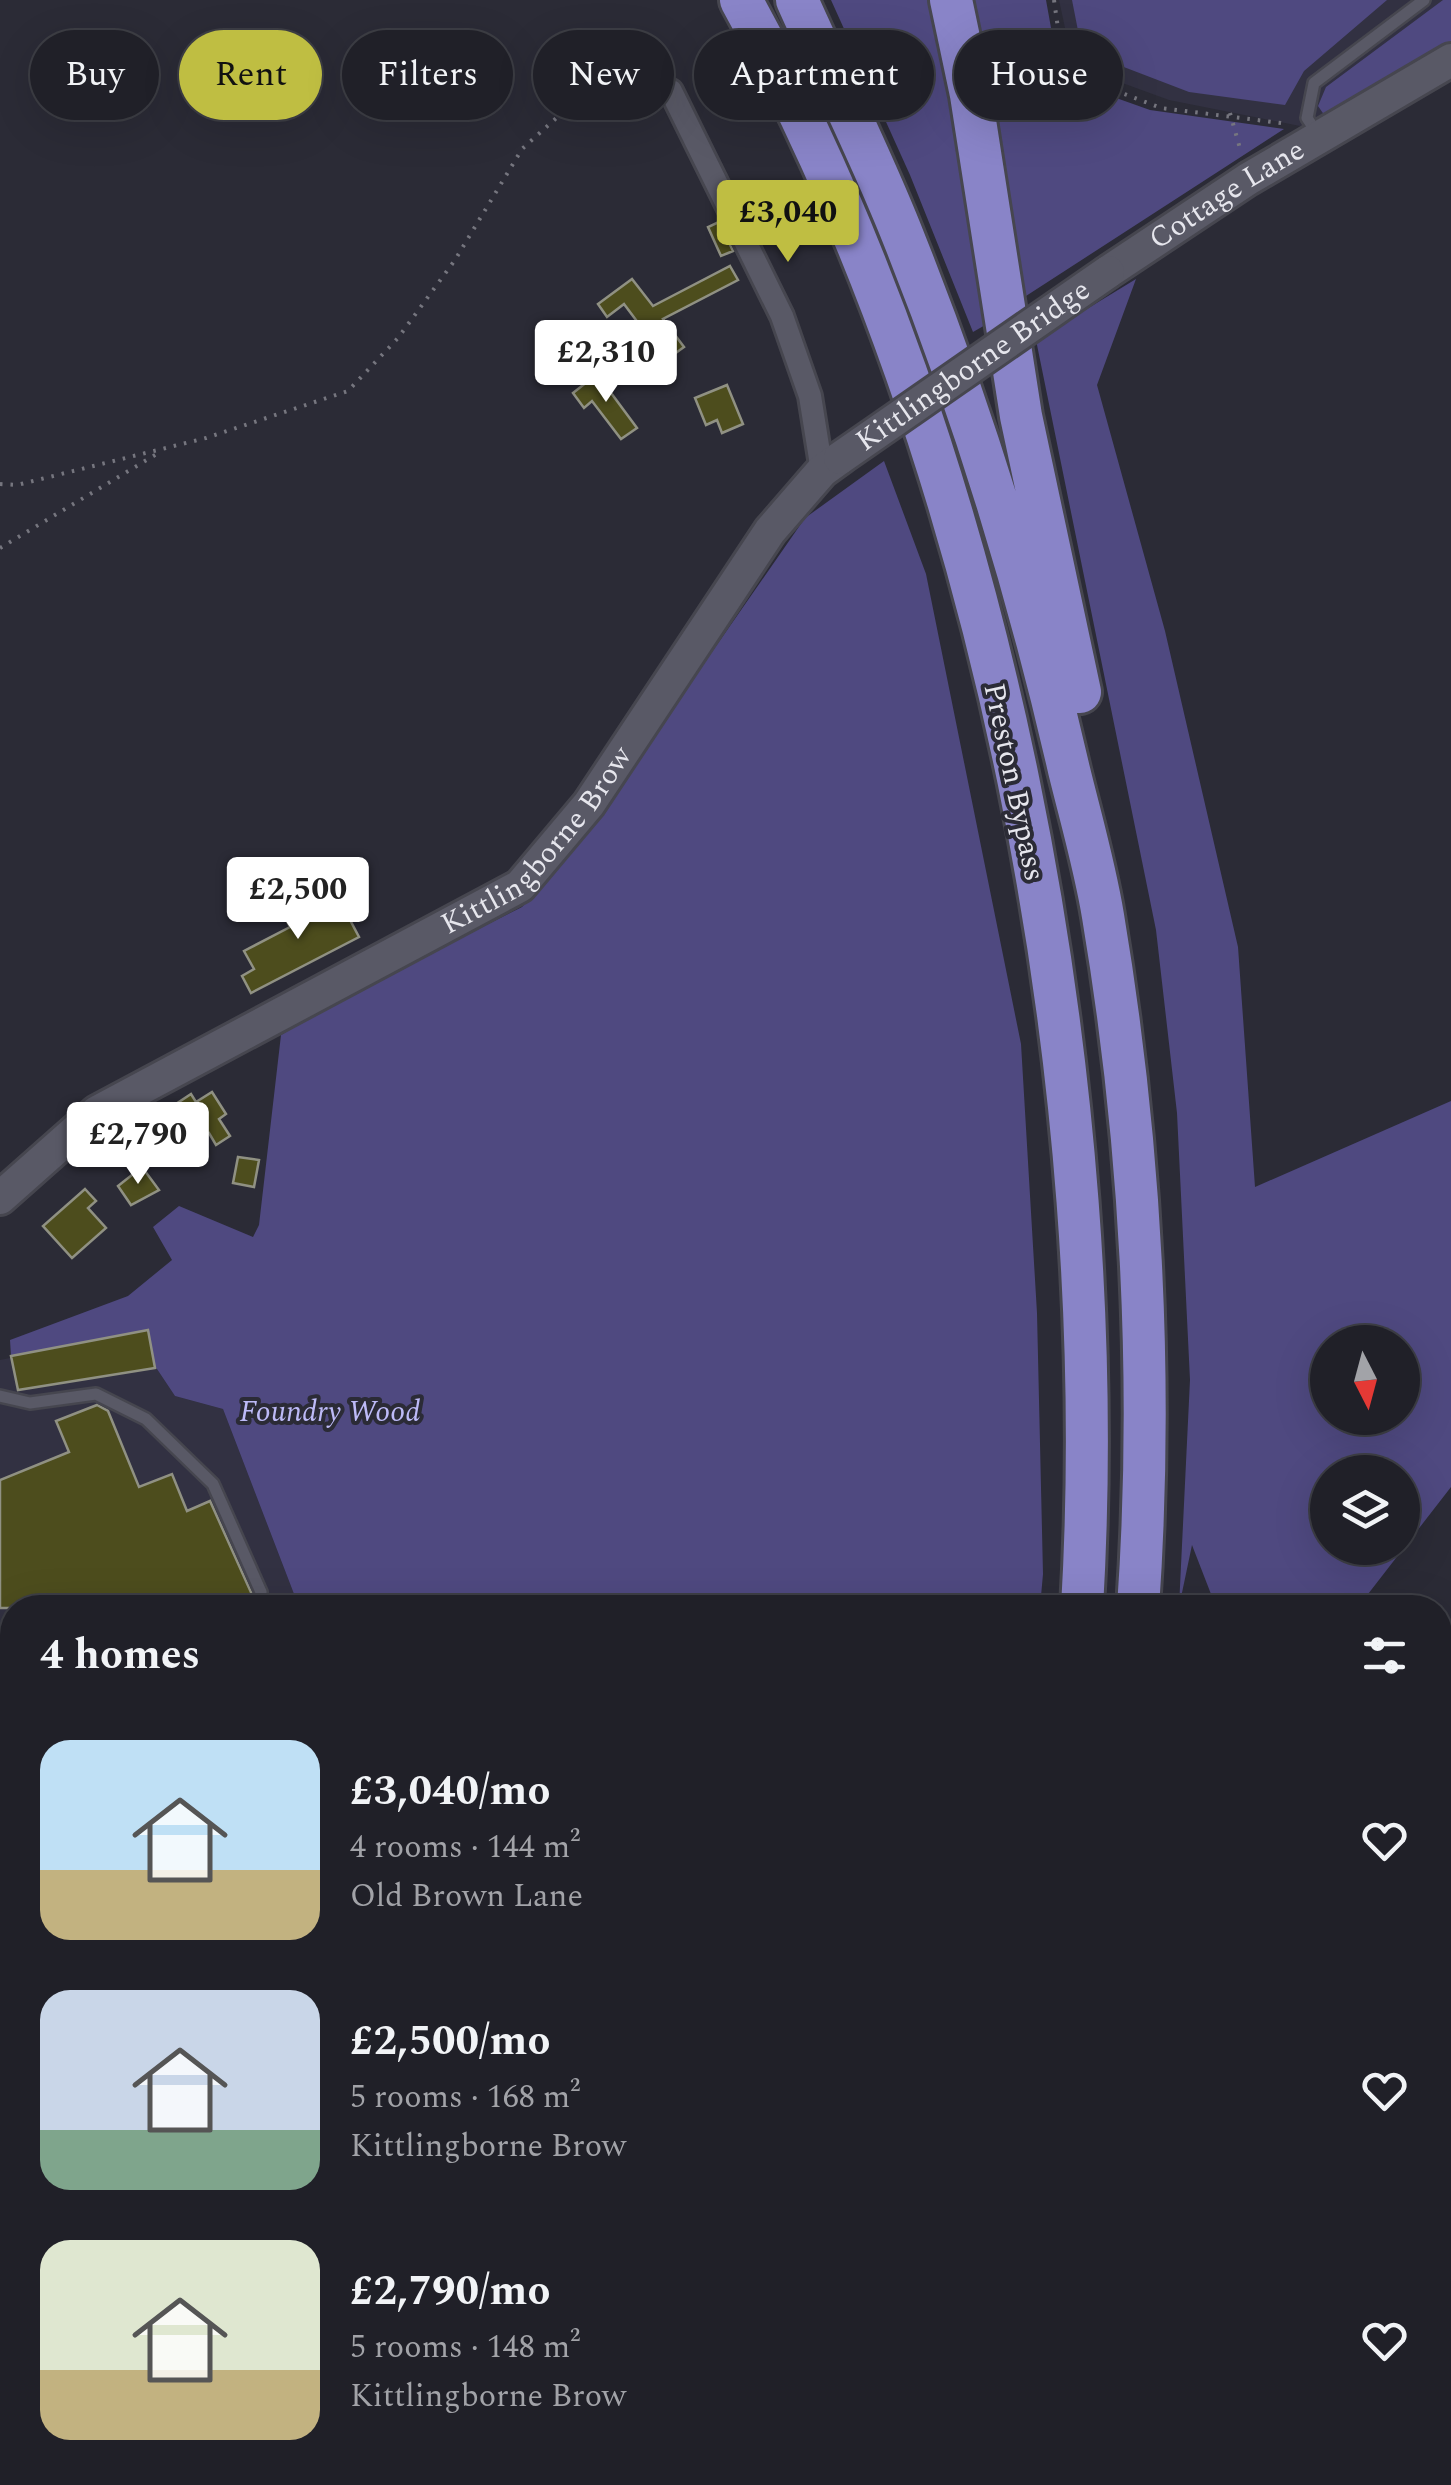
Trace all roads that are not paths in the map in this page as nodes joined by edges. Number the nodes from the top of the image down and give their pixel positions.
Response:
1 (739, 0) edge
2 (797, 0) edge
3 (950, 0) edge
4 (1424, 0) edge
5 (1451, 60) edge
6 (674, 98) edge
7 (1320, 137) junction
8 (1108, 272) joint
9 (831, 464) junction
10 (0, 1198) edge
11 (0, 1396) edge
12 (261, 1592) dead end
13 (1083, 1595) edge
14 (1139, 1595) edge
15 (1164, 1595) edge

1 - 13 highway, Preston Bypass
2 - 14 highway, Preston Bypass
3 - 15 highway
4 - 7 lane
5 - 7 street, Cottage Lane
6 - 9 street
7 - 8 street, Cottage Lane
8 - 9 street, Kittlingborne Bridge, bridge
9 - 10 street, Kittlingborne Brow
11 - 12 lane

